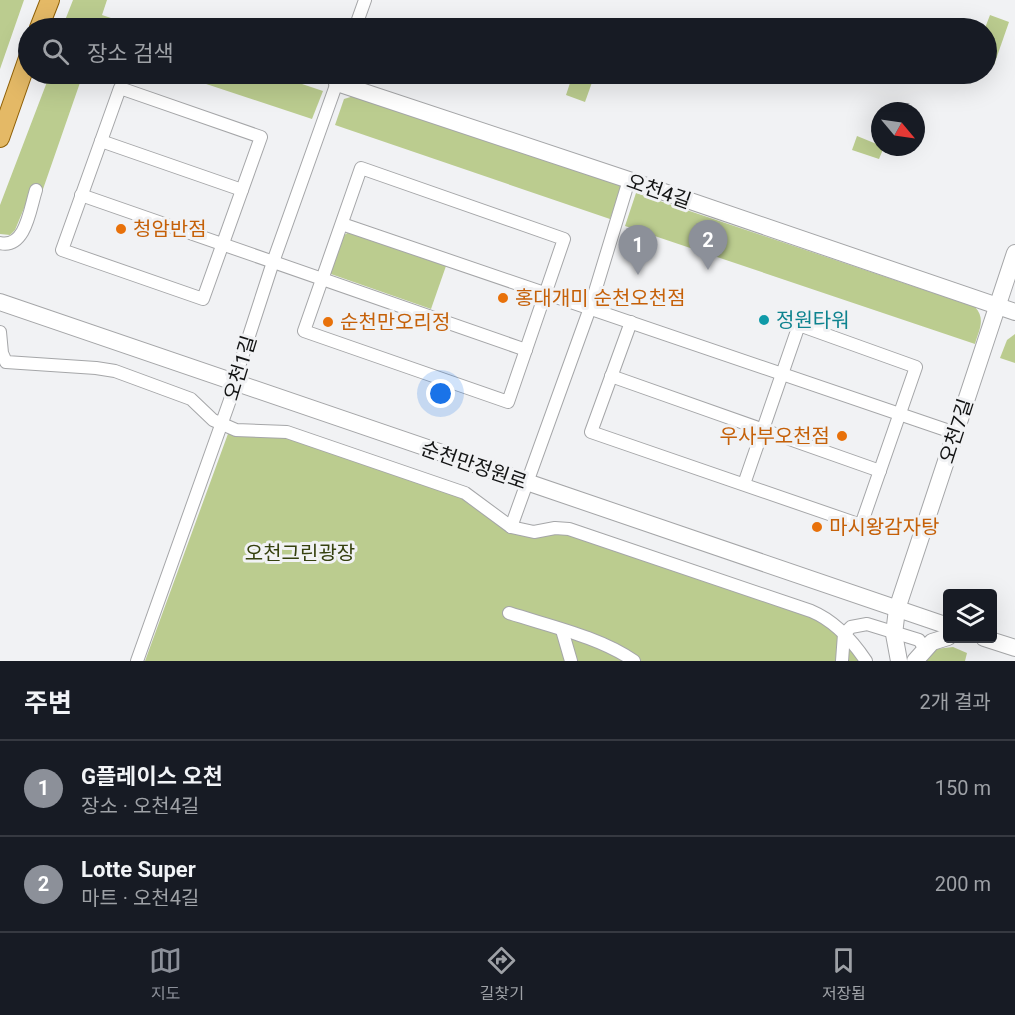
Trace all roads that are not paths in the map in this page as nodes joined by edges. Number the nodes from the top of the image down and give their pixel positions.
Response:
1 (365, 0) edge
2 (47, 1) edge
3 (42, 18) edge
4 (359, 18) edge
5 (19, 84) edge
6 (337, 84) edge
7 (353, 84) edge
8 (0, 138) edge
9 (101, 141) junction
10 (629, 180) junction
11 (36, 190) dead end
12 (242, 190) junction
13 (81, 195) junction
14 (342, 224) junction
15 (0, 243) edge
16 (223, 244) junction
17 (1015, 253) edge
18 (273, 262) junction
19 (322, 279) junction
20 (546, 292) junction
21 (0, 302) edge
22 (997, 306) junction
23 (590, 308) junction
24 (1015, 312) edge
25 (631, 322) junction
26 (0, 332) edge
27 (526, 350) junction
28 (782, 374) junction
29 (611, 376) junction
30 (234, 382) junction
31 (900, 414) junction
32 (222, 425) junction
33 (763, 429) junction
34 (955, 433) junction
35 (880, 471) junction
36 (526, 483) junction
37 (744, 484) junction
38 (511, 527) junction
39 (897, 609) junction
40 (509, 613) dead end
41 (943, 624) edge
42 (562, 630) junction
43 (894, 632) junction
44 (844, 633) junction
45 (943, 639) edge
46 (997, 643) edge
47 (1015, 648) edge
48 (920, 655) edge
49 (137, 661) edge
50 (571, 661) edge
51 (634, 661) edge
52 (842, 661) edge
53 (866, 661) edge
54 (898, 661) edge

1 - 4 street
2 - 3 main road
5 - 8 main road
6 - 18 street, 오천1길
7 - 10 main road, 오천4길
9 - 12 street
9 - 12 street
9 - 13 street
10 - 22 main road, 오천4길
10 - 23 street
11 - 15 street
12 - 16 street
13 - 16 street
13 - 16 street
14 - 19 street
14 - 20 street
14 - 20 street
16 - 18 street
17 - 22 main road, 오천7길
18 - 19 street
18 - 30 street, 오천1길
19 - 27 street
19 - 27 street
20 - 23 street
20 - 27 street
21 - 30 main road, 순천만정원로
22 - 24 main road, 오천4길
22 - 34 main road, 오천7길
23 - 25 street
23 - 36 street
25 - 28 street
25 - 29 street
26 - 32 street
28 - 31 street
28 - 31 street
28 - 33 street
29 - 33 street
29 - 37 street
30 - 32 street, 오천1길
30 - 36 main road, 순천만정원로
31 - 34 street
31 - 35 street
32 - 38 street
32 - 49 street, 오천1길
33 - 35 street
33 - 37 street
34 - 39 main road, 오천7길
35 - 37 street
36 - 38 street
36 - 39 main road, 순천만정원로
38 - 44 street
39 - 41 main road, 순천만정원로
39 - 43 main road, 오천7길
40 - 42 street
42 - 50 street
42 - 51 street
43 - 44 street
43 - 48 street
43 - 54 main road, 오천7길
44 - 52 street
44 - 53 street
45 - 48 main road
46 - 47 main road

